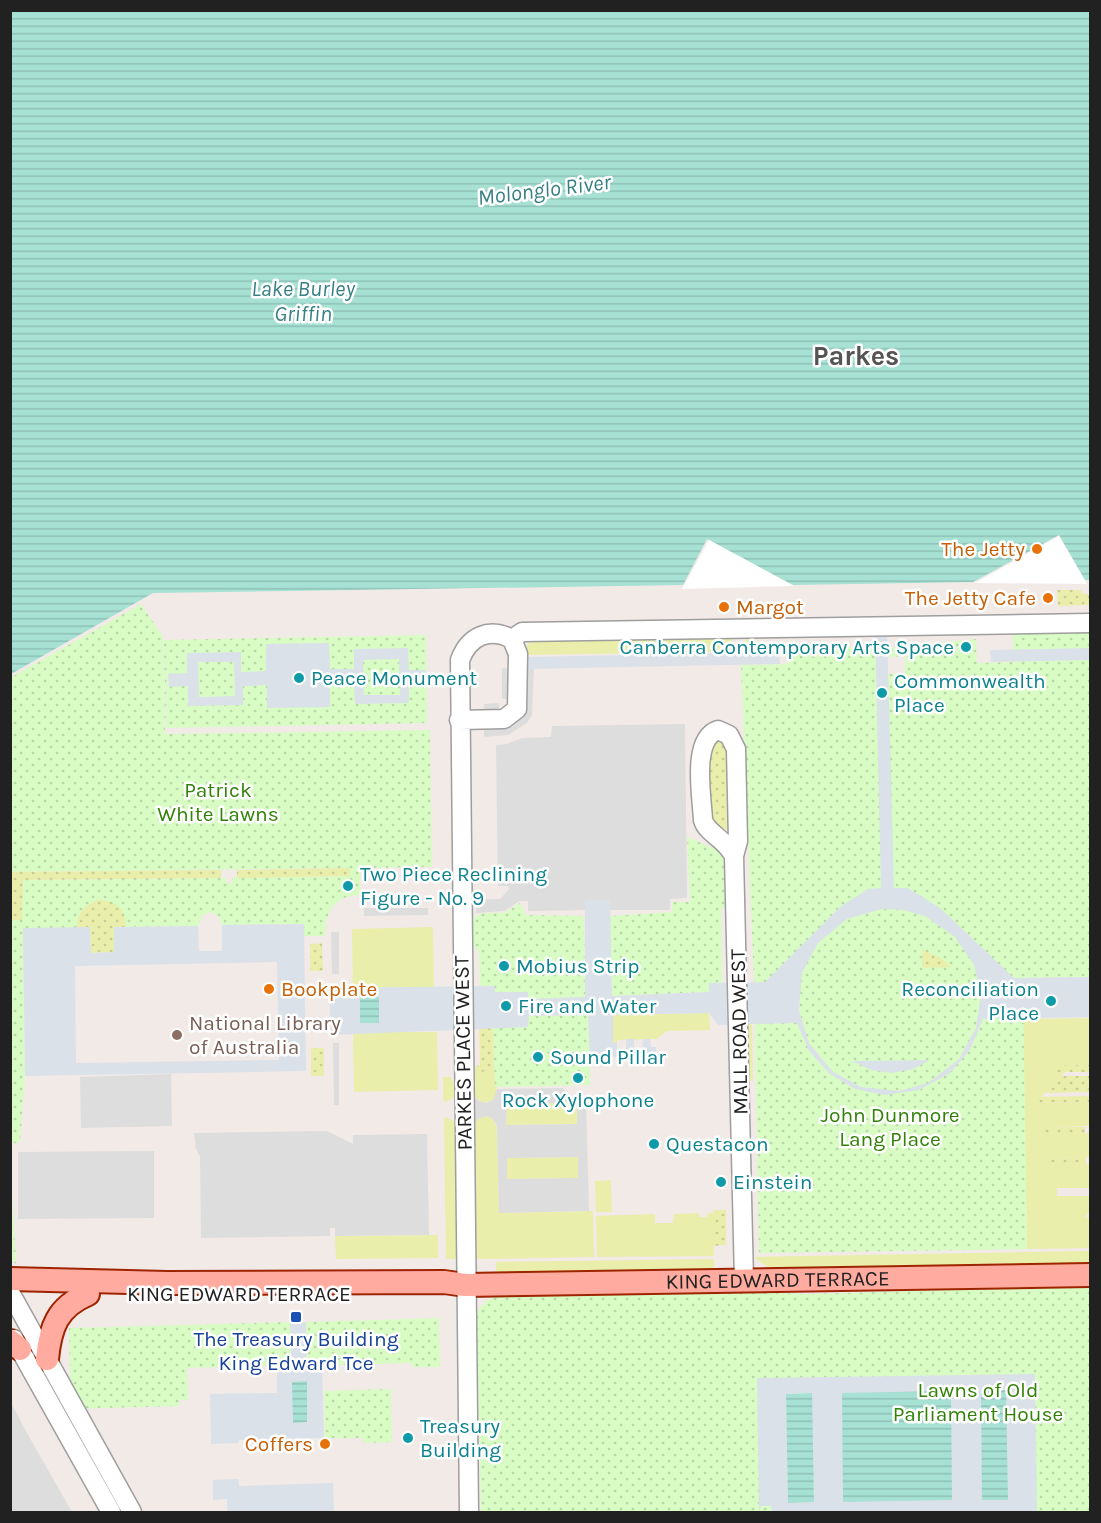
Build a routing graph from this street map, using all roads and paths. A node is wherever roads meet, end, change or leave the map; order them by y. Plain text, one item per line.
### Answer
1 (1090, 623) edge
2 (512, 639) junction
3 (459, 720) junction
4 (734, 856) junction
5 (1090, 1275) edge
6 (10, 1279) edge
7 (744, 1281) junction
8 (465, 1285) junction
9 (11, 1294) edge
10 (88, 1294) junction
11 (14, 1341) edge
12 (47, 1359) junction
13 (119, 1507) edge
14 (469, 1512) edge

1 - 2 street
2 - 3 street, PARKES PLACE WEST
2 - 3 street
3 - 8 street, PARKES PLACE WEST
4 - 4 street, MALL ROAD WEST
4 - 7 street, MALL ROAD WEST
5 - 7 main road, KING EDWARD TERRACE
6 - 8 main road, KING EDWARD TERRACE
7 - 8 main road, KING EDWARD TERRACE
8 - 10 main road, KING EDWARD TERRACE
8 - 14 street, PARKES PLACE WEST
9 - 10 main road, KING EDWARD TERRACE
9 - 12 street
10 - 12 main road
11 - 13 street
12 - 13 street

